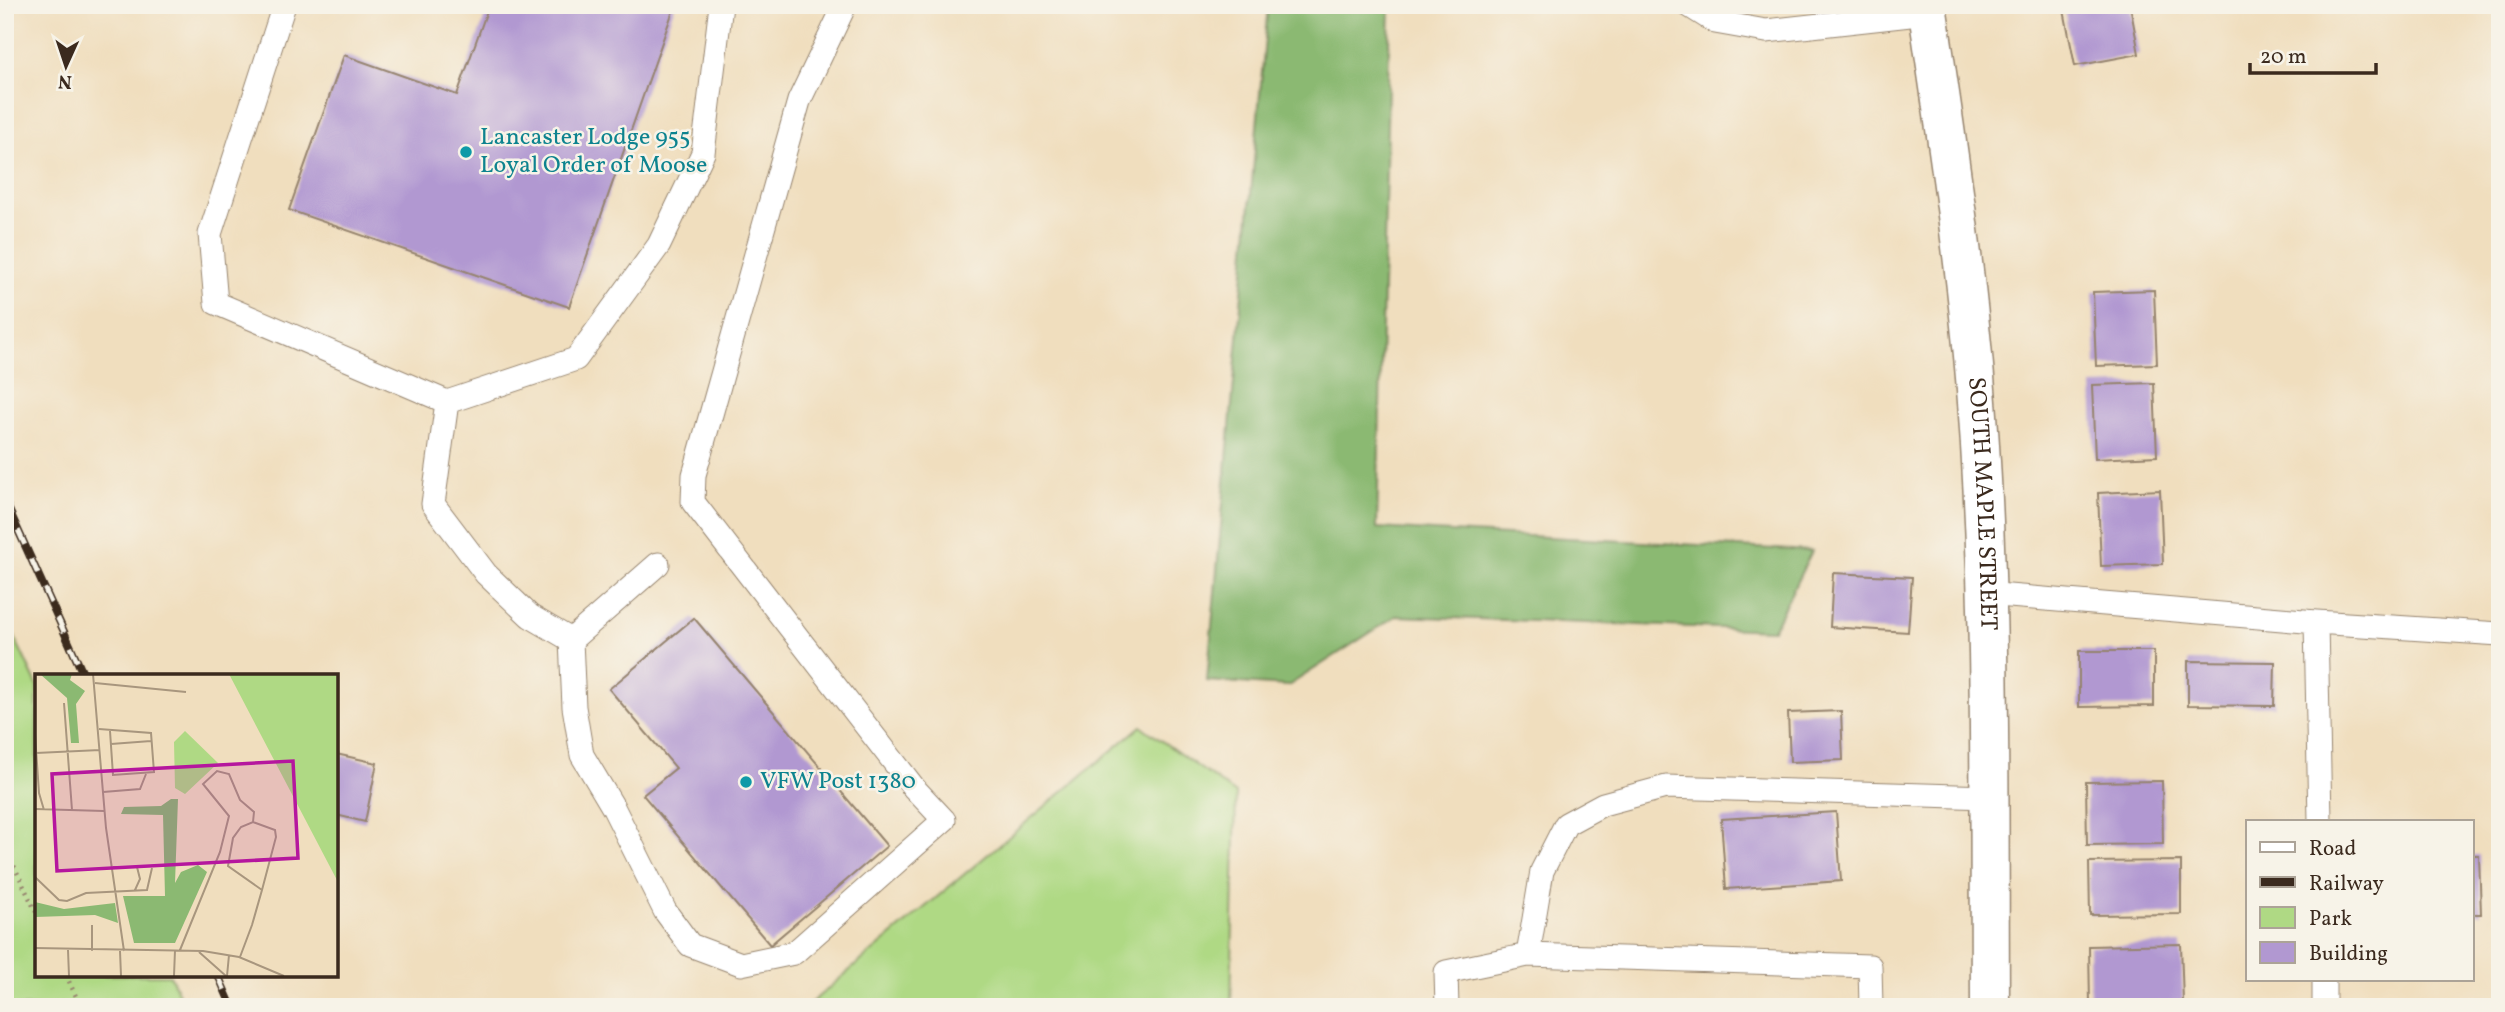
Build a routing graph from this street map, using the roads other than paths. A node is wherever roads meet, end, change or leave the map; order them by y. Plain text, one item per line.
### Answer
1 (284, 5) edge
2 (722, 5) edge
3 (845, 5) edge
4 (1688, 5) edge
5 (1927, 9) edge
6 (447, 402) junction
7 (657, 564) dead end
8 (1985, 594) junction
9 (2316, 622) junction
10 (2500, 634) edge
11 (571, 640) junction
12 (1989, 797) junction
13 (2320, 820) edge
14 (1528, 955) junction
15 (2324, 981) edge
16 (1447, 1007) edge
17 (1871, 1007) edge
18 (1990, 1007) edge
19 (2324, 1007) edge

1 - 6 lane
2 - 6 lane
3 - 11 lane
4 - 5 lane
5 - 8 street, SOUTH MAPLE STREET
6 - 11 lane
7 - 11 lane
8 - 9 lane
8 - 12 street, SOUTH MAPLE STREET
9 - 10 lane
9 - 13 lane
12 - 14 lane
12 - 18 street, SOUTH MAPLE STREET
14 - 16 lane
14 - 17 lane
15 - 19 lane

